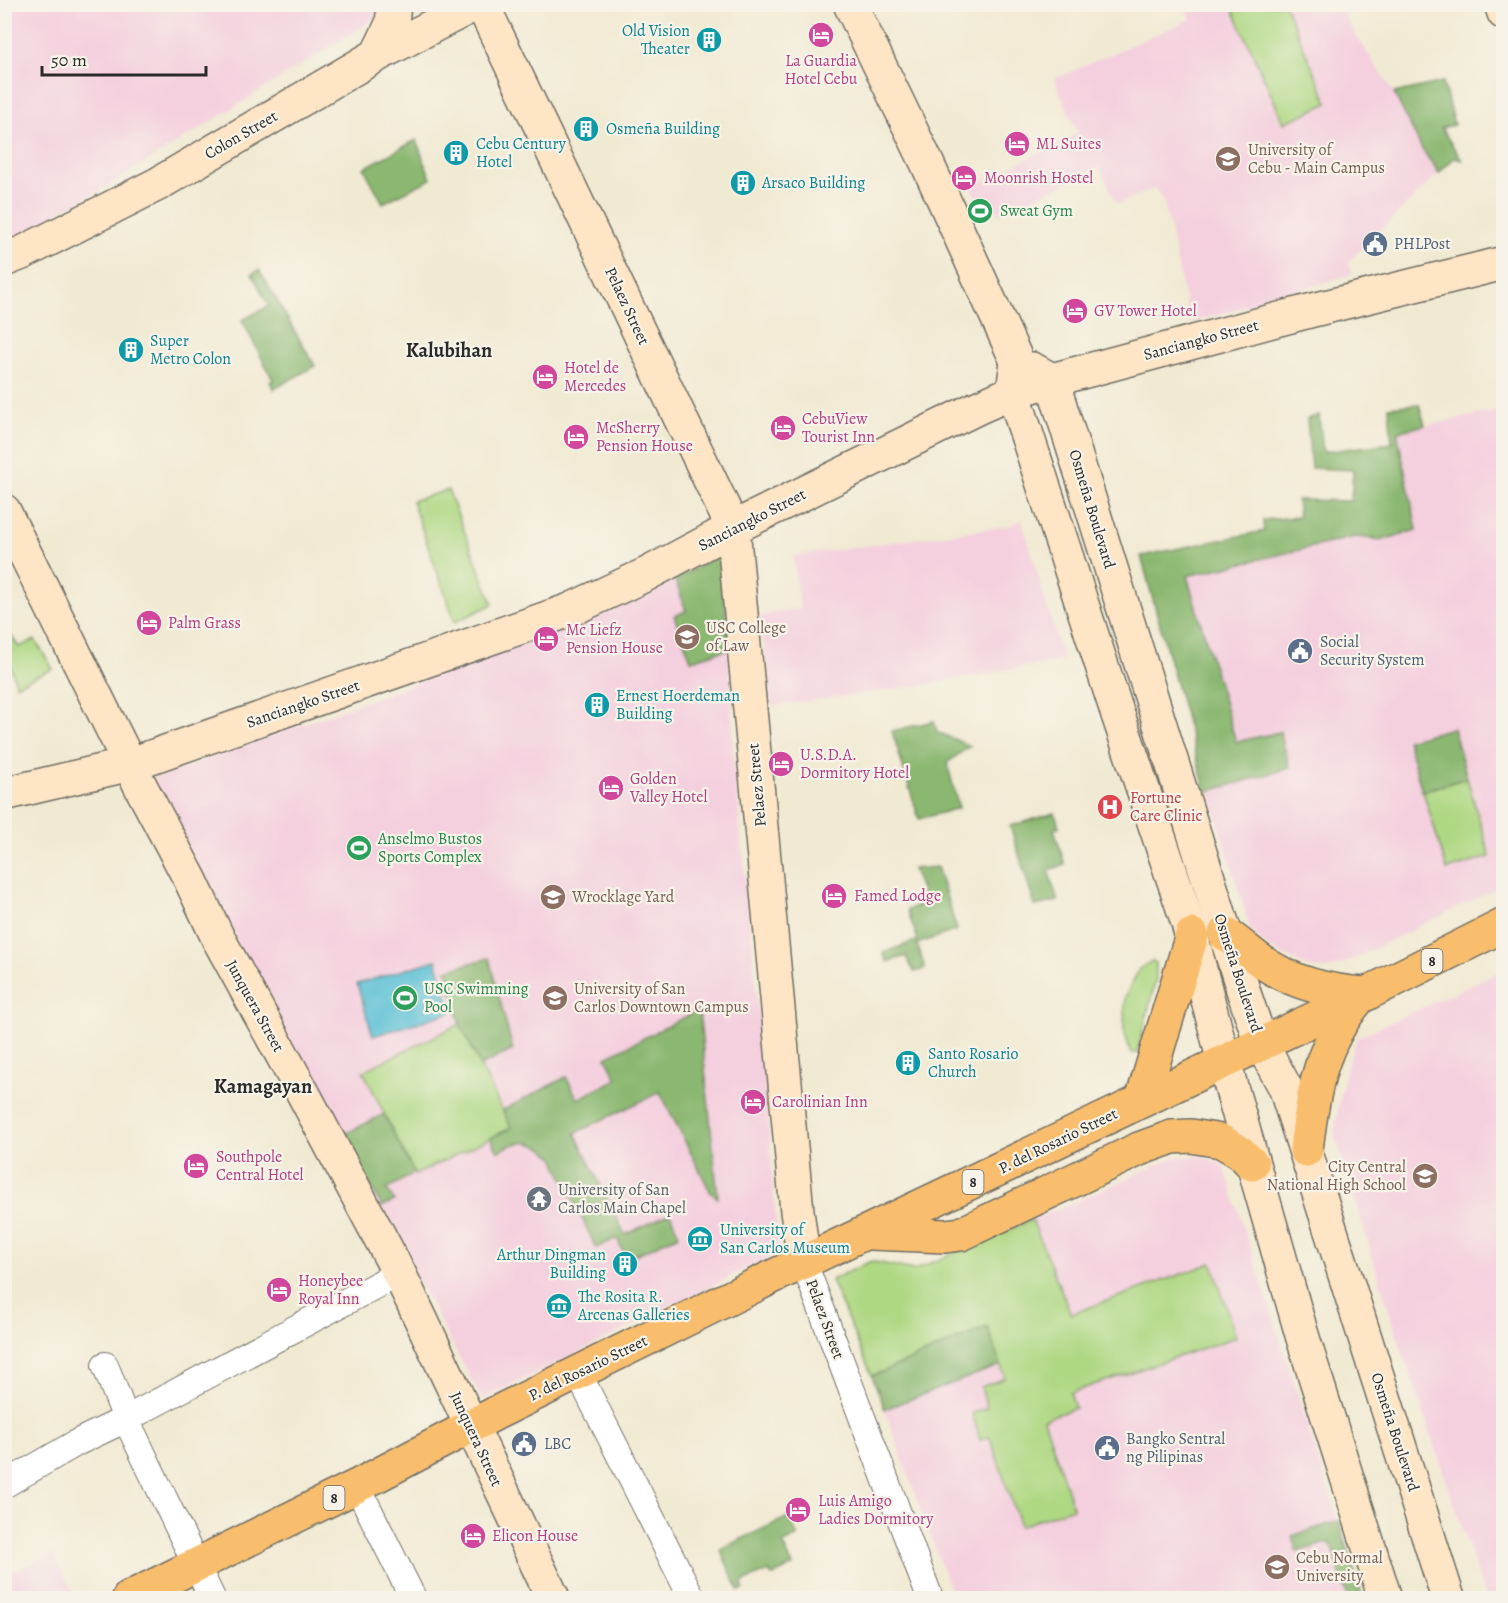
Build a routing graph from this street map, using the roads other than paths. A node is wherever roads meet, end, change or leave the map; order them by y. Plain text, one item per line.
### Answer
1 (394, 4) edge
2 (476, 4) edge
3 (482, 4) edge
4 (850, 4) edge
5 (1502, 4) edge
6 (1503, 13) edge
7 (377, 55) junction
8 (4, 260) edge
9 (1503, 262) edge
10 (1016, 376) junction
11 (1052, 380) junction
12 (4, 511) edge
13 (733, 528) junction
14 (131, 764) junction
15 (4, 794) edge
16 (1503, 925) edge
17 (1225, 934) junction
18 (1191, 935) junction
19 (1363, 996) junction
20 (1262, 1043) junction
21 (1224, 1062) junction
22 (1142, 1100) junction
23 (1306, 1150) junction
24 (1252, 1164) junction
25 (866, 1233) junction
26 (804, 1263) junction
27 (399, 1273) junction
28 (105, 1365) dead end
29 (579, 1372) junction
30 (126, 1419) junction
31 (470, 1426) junction
32 (4, 1485) edge
33 (357, 1486) junction
34 (195, 1565) junction
35 (129, 1599) edge
36 (212, 1599) edge
37 (413, 1599) edge
38 (552, 1599) edge
39 (692, 1599) edge
40 (930, 1599) edge
41 (1385, 1599) edge
42 (1448, 1599) edge

1 - 7 street
2 - 7 street, Colon Street
3 - 13 street, Pelaez Street
4 - 10 street, Osmeña Boulevard
5 - 6 street
7 - 8 street, Colon Street
9 - 11 street, Sanciangko Street
10 - 11 street, Sanciangko Street
10 - 13 street, Sanciangko Street
10 - 18 street, Osmeña Boulevard
11 - 17 street, Osmeña Boulevard
12 - 14 street, Junquera Street
13 - 14 street, Sanciangko Street
13 - 26 street, Pelaez Street
14 - 15 street, Sanciangko Street
14 - 27 street, Junquera Street
16 - 19 main road, P. del Rosario Street / 8
17 - 19 main road
17 - 20 street, Osmeña Boulevard
18 - 21 street, Osmeña Boulevard
18 - 22 main road
19 - 20 main road, P. del Rosario Street / 8
19 - 23 main road
20 - 21 main road, P. del Rosario Street / 8
20 - 23 street, Osmeña Boulevard
21 - 22 main road, P. del Rosario Street / 8
21 - 24 street, Osmeña Boulevard
22 - 25 main road, P. del Rosario Street / 8
23 - 42 street, Osmeña Boulevard
24 - 25 main road
24 - 41 street, Osmeña Boulevard
25 - 26 main road, P. del Rosario Street / 8
26 - 29 main road, P. del Rosario Street / 8
26 - 40 street, Pelaez Street
27 - 30 street
27 - 31 street, Junquera Street
28 - 30 street
29 - 31 main road, P. del Rosario Street / 8
29 - 39 street
30 - 32 street
30 - 34 street
31 - 33 main road, P. del Rosario Street / 8
31 - 38 street, Junquera Street
33 - 34 main road, P. del Rosario Street / 8
33 - 37 street
34 - 35 main road, P. del Rosario Street / 8
34 - 36 street

